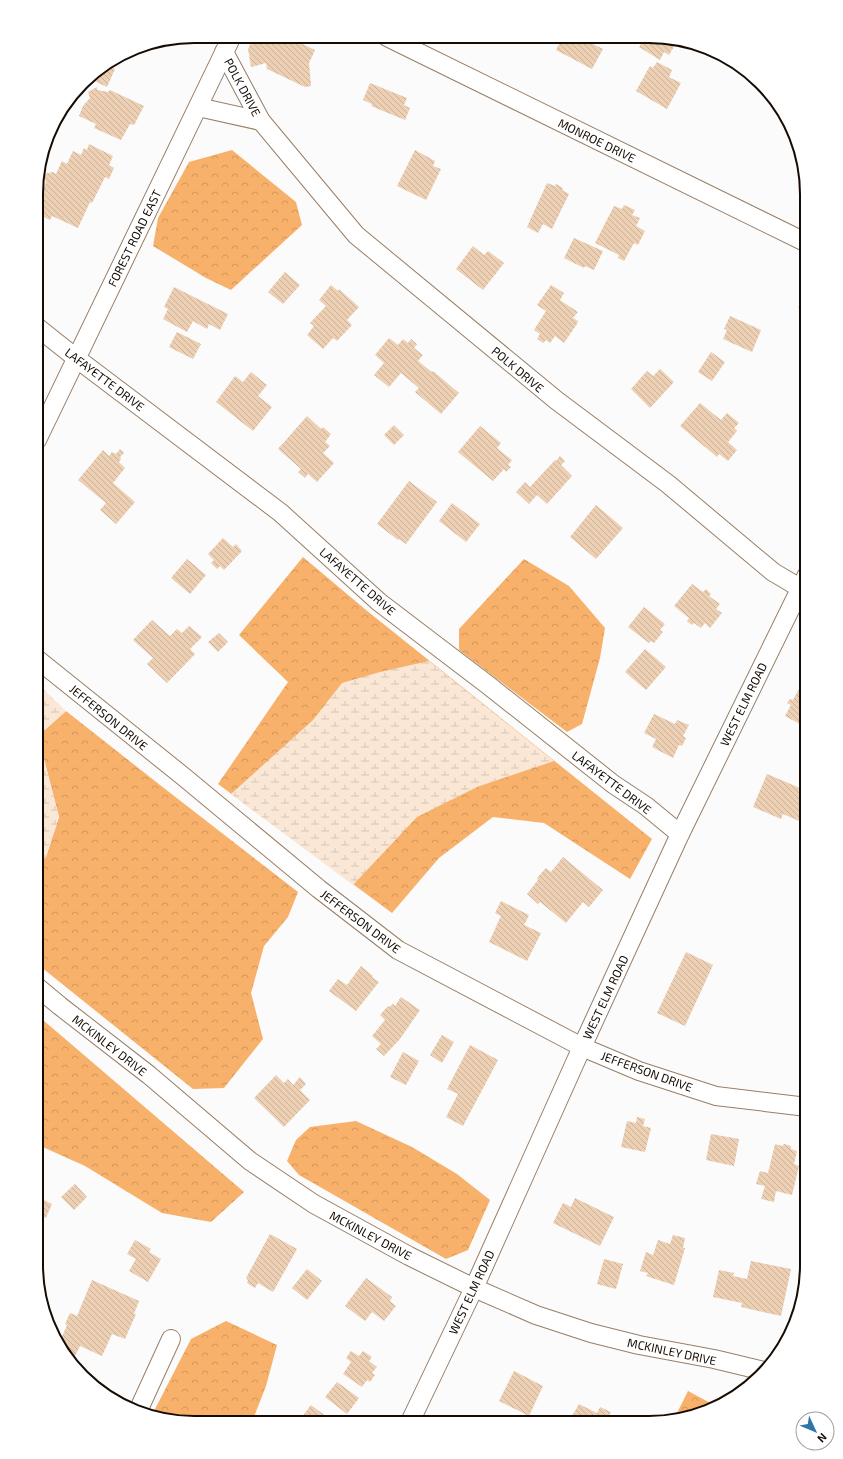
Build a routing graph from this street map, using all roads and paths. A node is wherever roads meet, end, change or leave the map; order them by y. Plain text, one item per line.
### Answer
1 (228, 43) edge
2 (399, 43) edge
3 (224, 52) junction
4 (198, 107) junction
5 (261, 121) junction
6 (800, 240) edge
7 (43, 332) edge
8 (76, 358) junction
9 (43, 427) edge
10 (800, 580) edge
11 (800, 589) edge
12 (43, 664) edge
13 (680, 834) junction
14 (43, 992) edge
15 (582, 1047) junction
16 (800, 1106) edge
17 (474, 1288) junction
18 (172, 1339) dead end
19 (758, 1370) edge
20 (140, 1406) edge
21 (413, 1416) edge

1 - 3 street, FOREST ROAD EAST
2 - 6 street, MONROE DRIVE
3 - 4 street, FOREST ROAD EAST
3 - 5 street, POLK DRIVE
4 - 5 street, POLK DRIVE
4 - 8 street, FOREST ROAD EAST
5 - 10 street, POLK DRIVE
7 - 8 street, LAFAYETTE DRIVE
8 - 9 street, FOREST ROAD EAST
8 - 13 street, LAFAYETTE DRIVE
11 - 13 street, WEST ELM ROAD
12 - 15 street, JEFFERSON DRIVE
13 - 15 street, WEST ELM ROAD
14 - 17 street, MCKINLEY DRIVE
15 - 16 street, JEFFERSON DRIVE
15 - 17 street, WEST ELM ROAD
17 - 19 street, MCKINLEY DRIVE
17 - 21 street, WEST ELM ROAD
18 - 20 street

